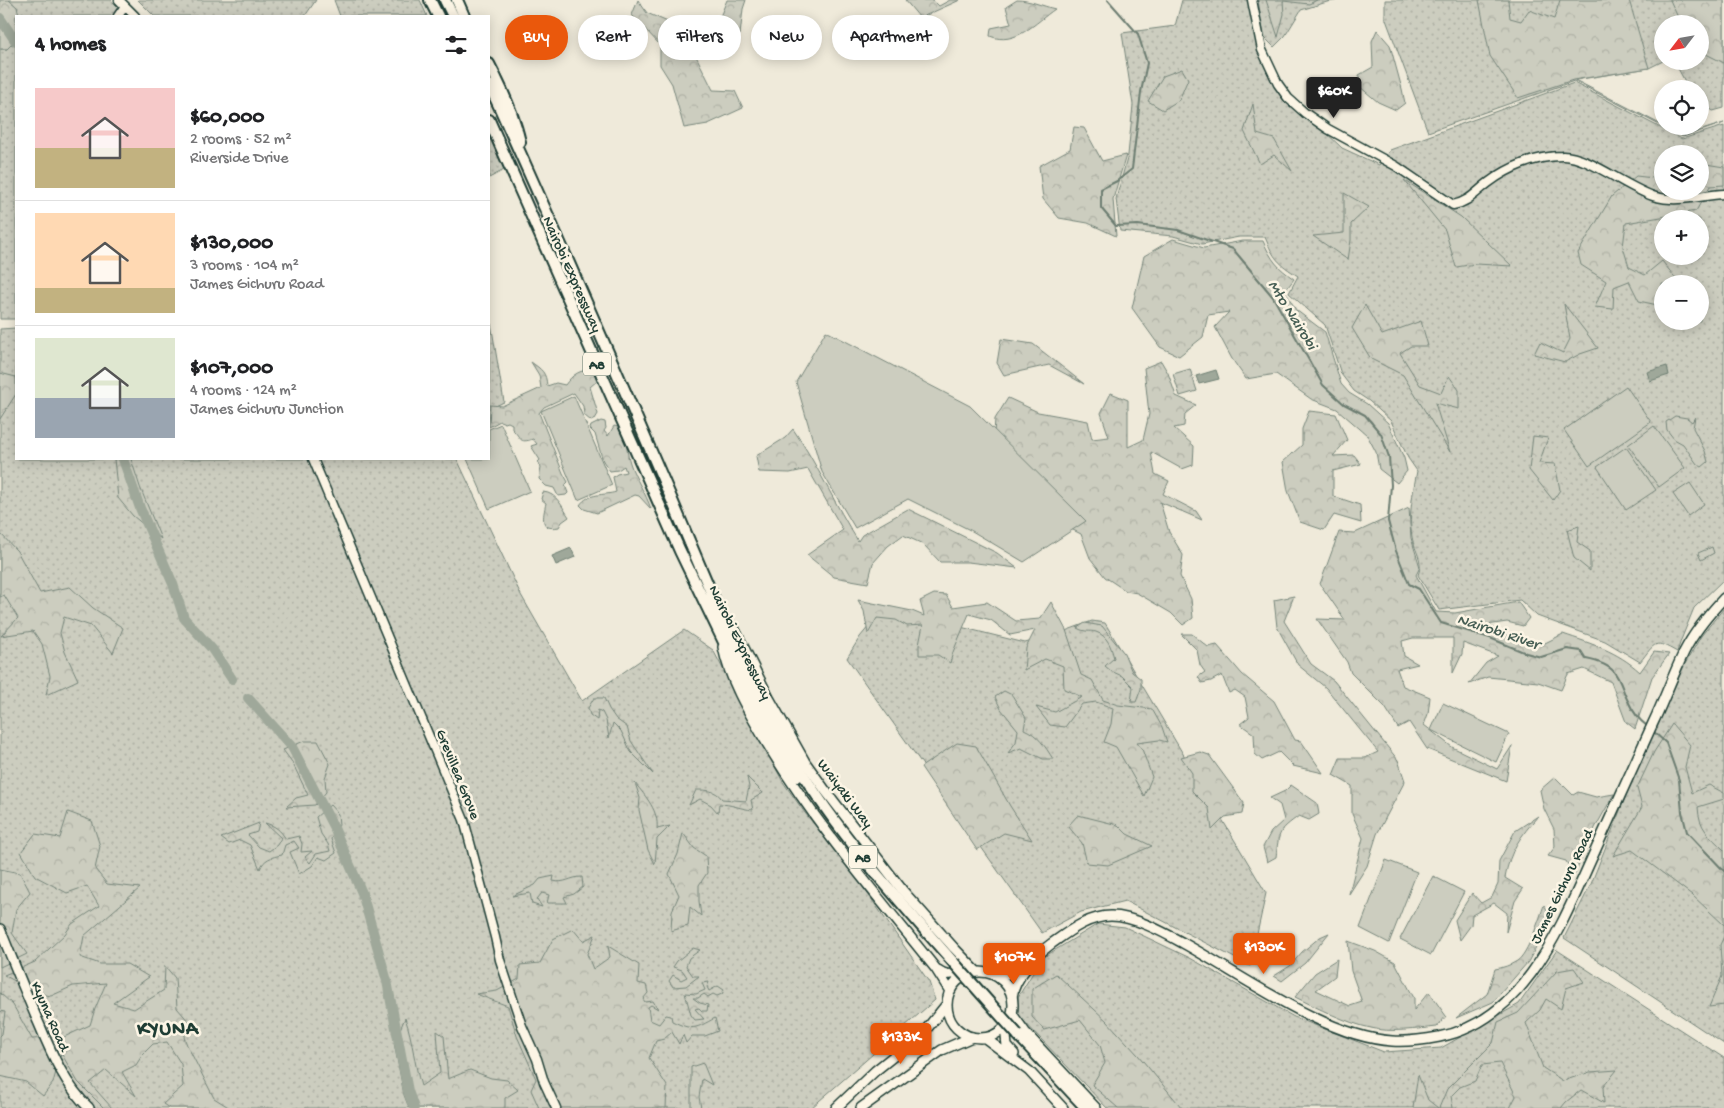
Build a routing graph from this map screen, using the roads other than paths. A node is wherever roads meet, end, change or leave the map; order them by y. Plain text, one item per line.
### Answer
1 (119, 0) edge
2 (430, 0) edge
3 (445, 0) edge
4 (457, 0) edge
5 (1252, 0) edge
6 (125, 6) junction
7 (119, 15) edge
8 (133, 15) edge
9 (438, 15) edge
10 (452, 15) edge
11 (464, 15) edge
12 (490, 66) edge
13 (490, 87) edge
14 (490, 122) edge
15 (524, 162) junction
16 (1724, 194) edge
17 (313, 460) edge
18 (1724, 598) edge
19 (720, 612) junction
20 (720, 635) junction
21 (782, 746) junction
22 (0, 929) edge
23 (954, 948) junction
24 (1028, 965) junction
25 (936, 969) junction
26 (977, 972) junction
27 (994, 975) junction
28 (950, 991) junction
29 (1012, 997) junction
30 (946, 1005) junction
31 (1012, 1014) junction
32 (1021, 1033) junction
33 (972, 1037) junction
34 (985, 1038) junction
35 (1029, 1071) junction
36 (89, 1108) edge
37 (556, 1108) edge
38 (836, 1108) edge
39 (861, 1108) edge
40 (1063, 1108) edge
41 (1076, 1108) edge
42 (1086, 1108) edge
43 (1096, 1108) edge

1 - 6 street
2 - 9 highway
3 - 10 highway
4 - 11 highway
5 - 16 street
6 - 7 street
6 - 8 street
12 - 15 highway
13 - 15 highway, Nairobi Expressway / A8
14 - 20 highway, Nairobi Expressway / A8
15 - 19 highway, Nairobi Expressway / A8
17 - 37 street, Grevillea Grove
18 - 24 main road, James Gichuru Road
19 - 21 highway, Nairobi Expressway / A8
19 - 23 main road, Waiyaki Way / A8
20 - 21 highway, Nairobi Expressway / A8
20 - 25 main road
21 - 32 highway, Nairobi Expressway / A8, bridge
21 - 41 highway, Nairobi Expressway / A8
22 - 36 main road, Kyuna Road
23 - 25 main road
23 - 26 main road, Waiyaki Way / A8
24 - 27 main road
24 - 29 main road
25 - 28 main road
26 - 27 main road
26 - 28 main road
27 - 29 main road
28 - 30 main road
29 - 31 main road
30 - 33 main road
30 - 38 main road
31 - 32 main road, A8
31 - 34 main road
32 - 35 main road
32 - 42 highway, A8
32 - 43 main road, A8
33 - 34 main road
33 - 39 main road
34 - 35 main road
35 - 40 main road

